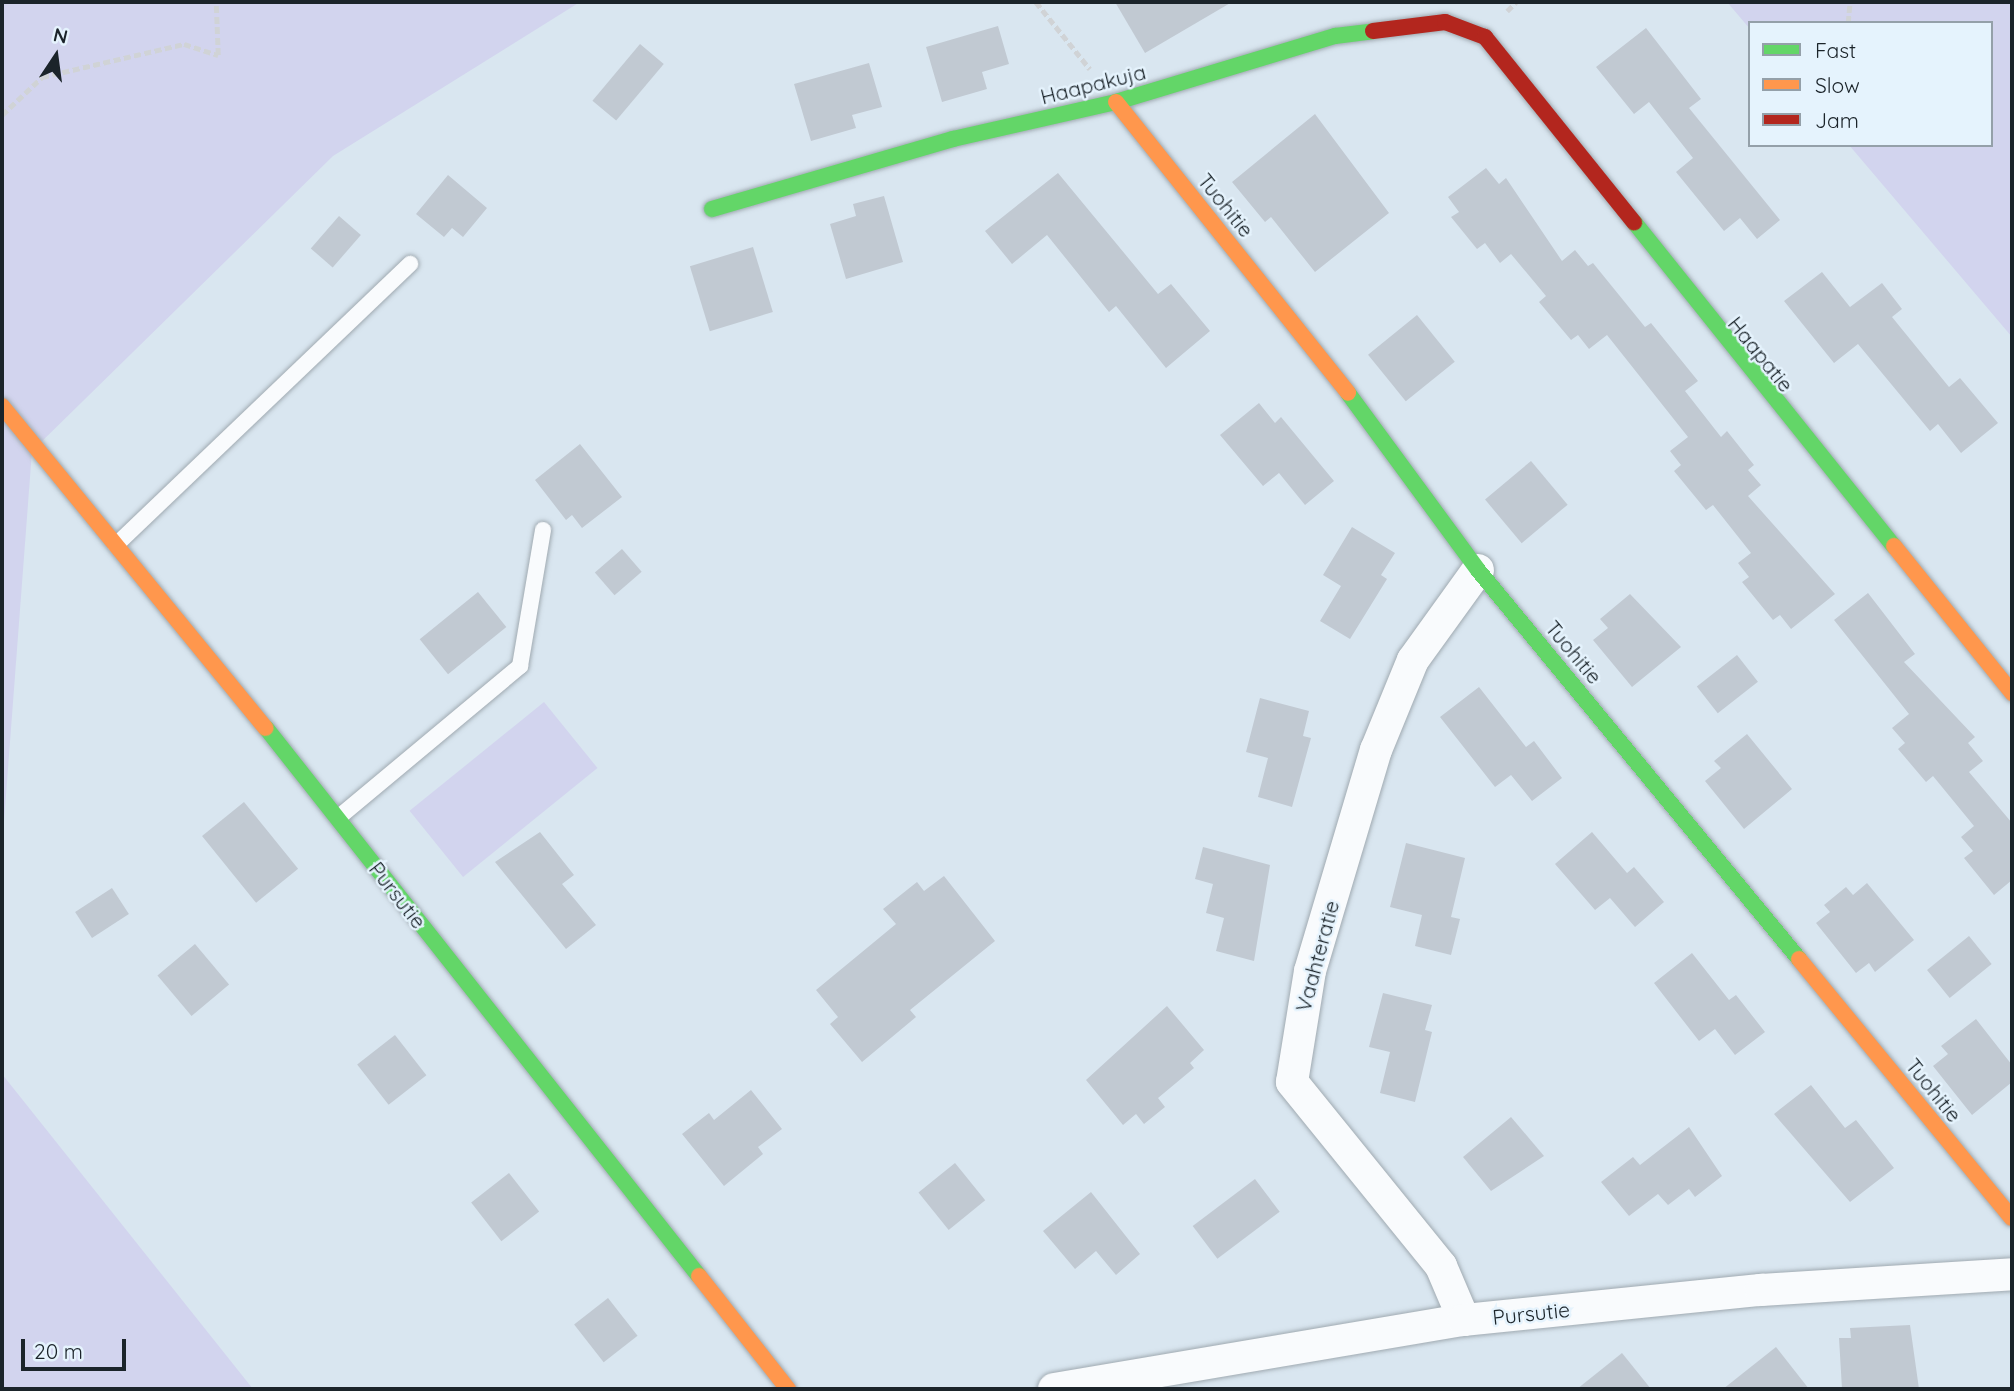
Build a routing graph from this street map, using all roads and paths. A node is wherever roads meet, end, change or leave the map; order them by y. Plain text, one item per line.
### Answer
1 (216, 2) edge
2 (1036, 2) edge
3 (1850, 2) edge
4 (1848, 21) edge
5 (1485, 37) joint
6 (1116, 102) junction
7 (2, 115) edge
8 (712, 209) dead end
9 (410, 264) dead end
10 (2, 406) edge
11 (543, 530) dead end
12 (114, 547) junction
13 (1478, 570) junction
14 (2012, 692) edge
15 (339, 817) junction
16 (2012, 1218) edge
17 (2012, 1274) edge
18 (1464, 1320) junction
19 (788, 1389) edge
20 (1054, 1389) edge

1 - 7 path
2 - 6 path
3 - 4 path
5 - 6 street, Haapakuja
5 - 14 street, Haapatie
6 - 8 street, Haapakuja
6 - 13 street, Tuohitie
9 - 12 lane
10 - 12 street, Pursutie
11 - 15 lane
12 - 15 street, Pursutie
13 - 16 street, Tuohitie
13 - 18 street, Vaahteratie
15 - 19 street, Pursutie
17 - 18 street, Pursutie
18 - 20 street, Pursutie

